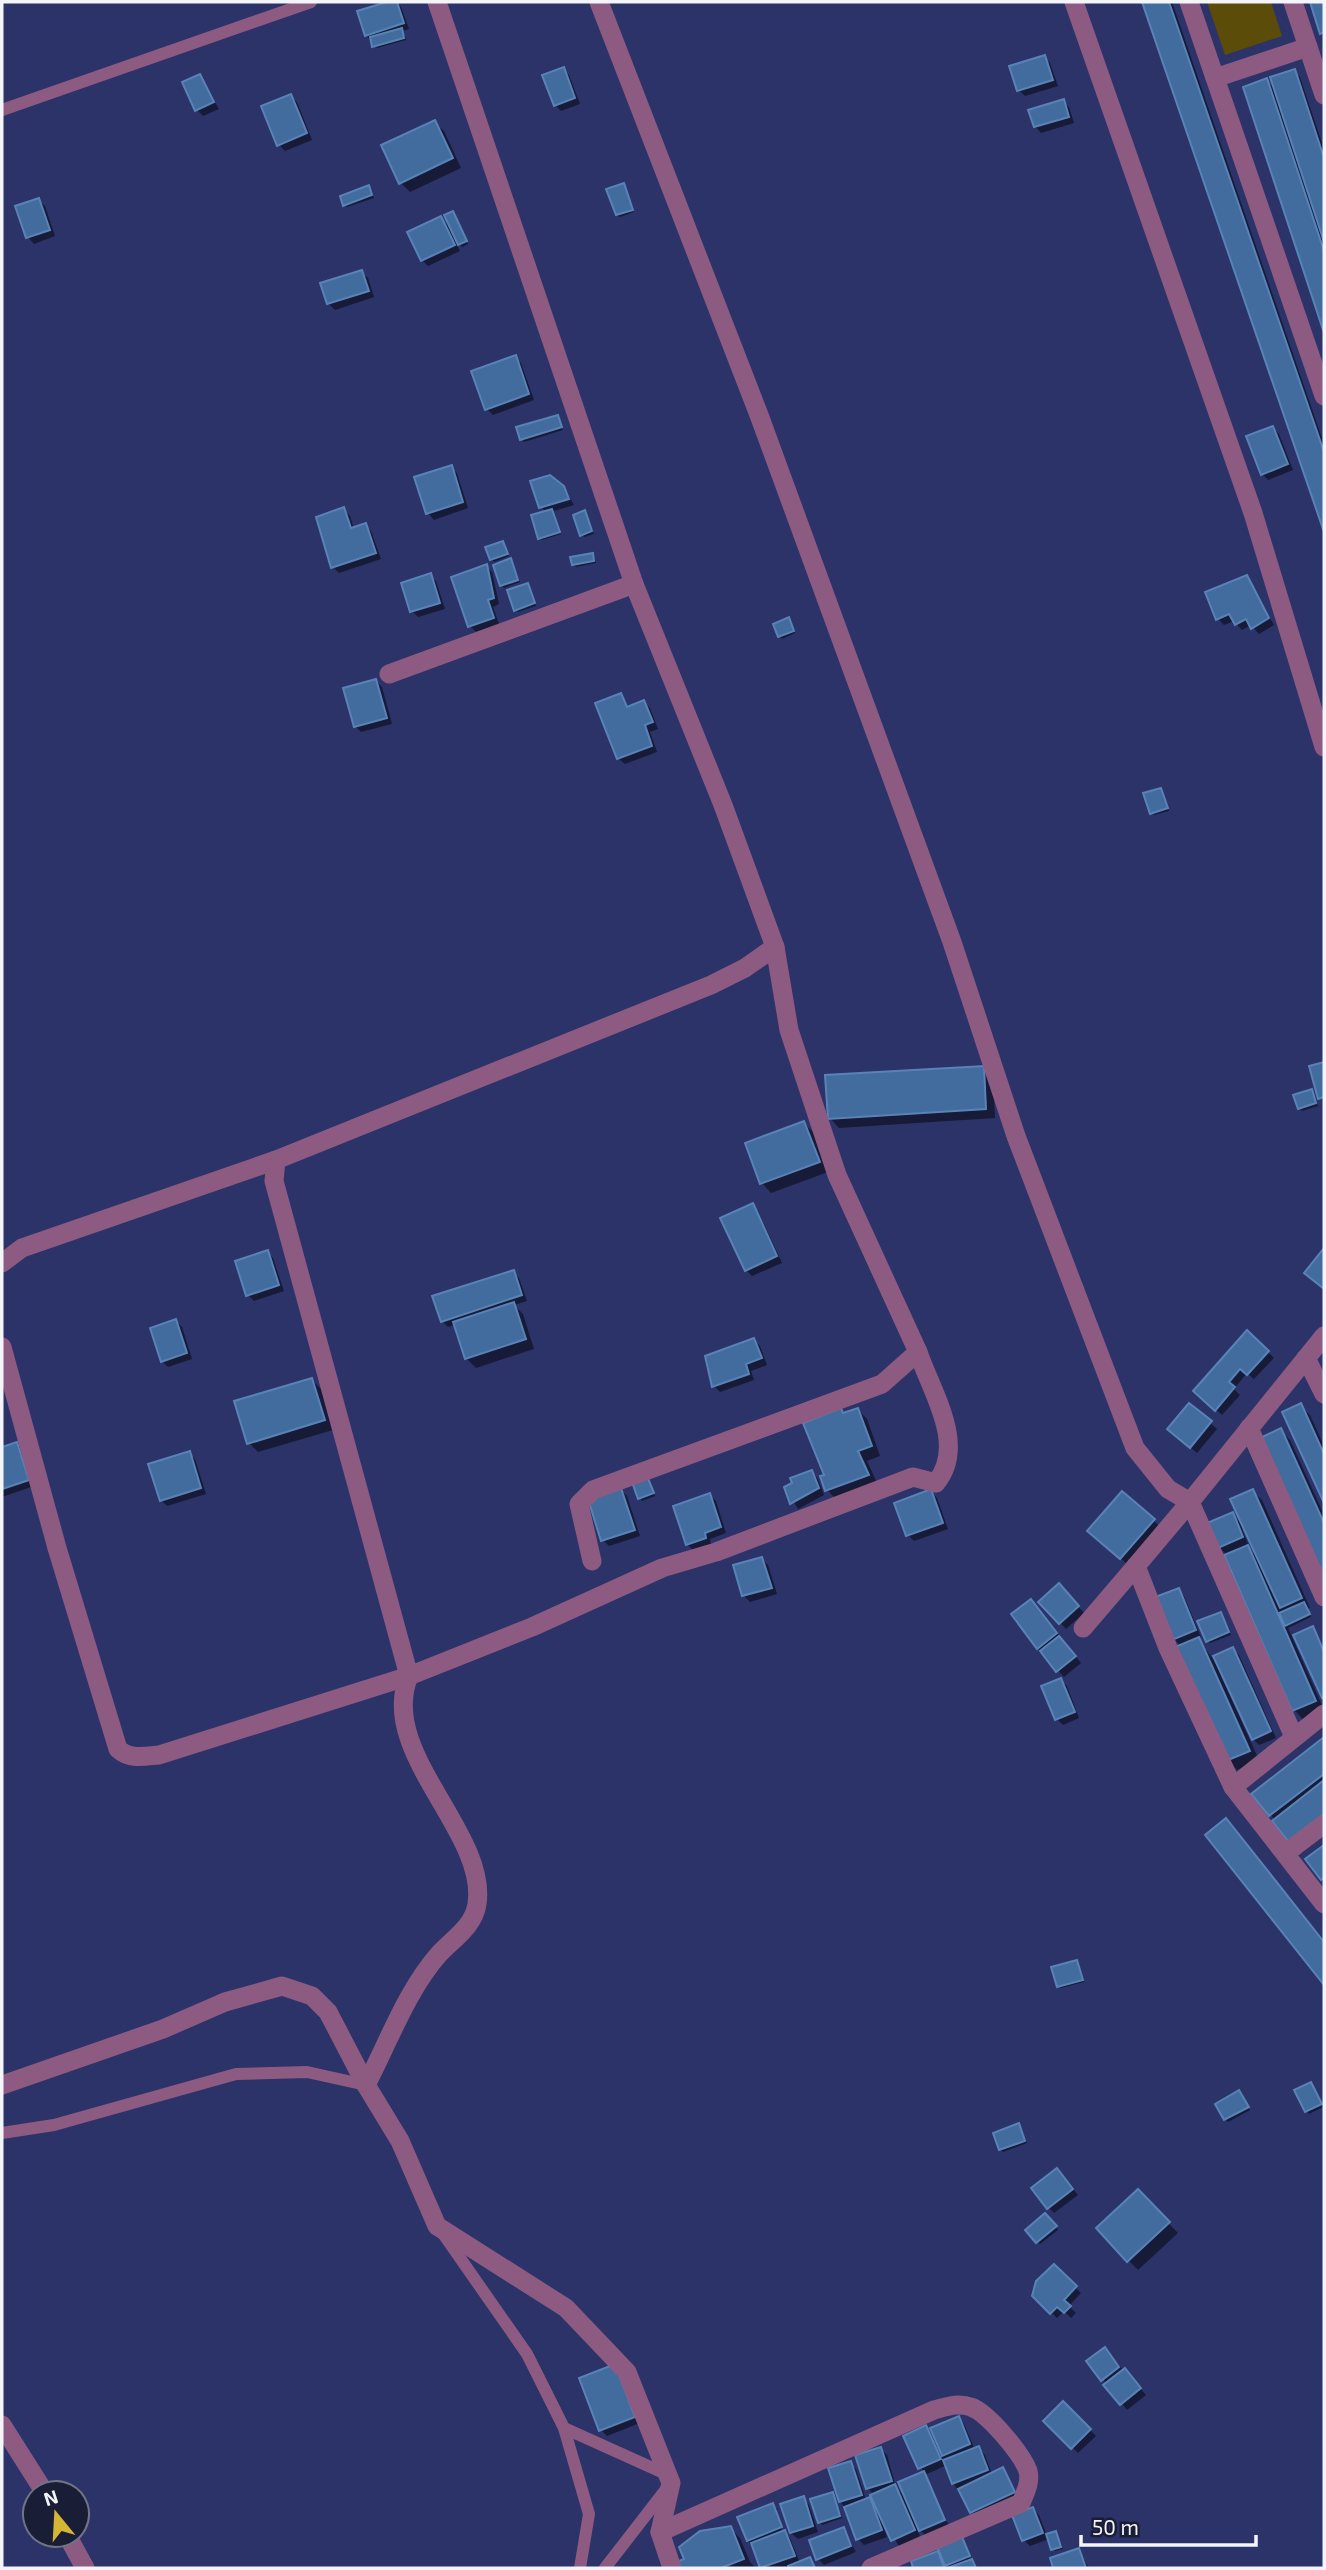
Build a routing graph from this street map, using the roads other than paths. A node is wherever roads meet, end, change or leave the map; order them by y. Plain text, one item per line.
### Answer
1 (312, 2) edge
2 (437, 2) edge
3 (599, 2) edge
4 (1074, 2) edge
5 (1189, 2) edge
6 (1293, 2) edge
7 (1308, 47) junction
8 (1215, 78) junction
9 (1324, 95) edge
10 (2, 110) edge
11 (1324, 396) edge
12 (634, 584) junction
13 (389, 674) dead end
14 (1324, 747) edge
15 (775, 947) junction
16 (276, 1160) junction
17 (2, 1263) edge
18 (1324, 1335) edge
19 (2, 1348) edge
20 (918, 1352) junction
21 (1306, 1358) junction
22 (1324, 1394) edge
23 (1249, 1429) junction
24 (1190, 1502) junction
25 (593, 1561) dead end
26 (1136, 1566) junction
27 (1324, 1597) edge
28 (1083, 1628) dead end
29 (409, 1676) junction
30 (1324, 1714) edge
31 (1294, 1737) junction
32 (1233, 1787) junction
33 (1324, 1824) edge
34 (1286, 1853) junction
35 (1324, 1903) edge
36 (2, 2085) edge
37 (366, 2085) junction
38 (2, 2133) edge
39 (438, 2226) junction
40 (2, 2425) edge
41 (564, 2428) junction
42 (36, 2479) edge
43 (668, 2479) junction
44 (660, 2532) junction
45 (75, 2549) edge
46 (85, 2568) edge
47 (580, 2568) edge
48 (605, 2568) edge
49 (672, 2568) edge
50 (871, 2568) edge

1 - 10 lane
2 - 12 street
3 - 24 street
4 - 14 street
5 - 8 street
6 - 7 street
7 - 8 street
7 - 9 street
8 - 11 street
12 - 13 street
12 - 15 street
15 - 16 street
15 - 20 street
16 - 17 street
16 - 29 street
18 - 21 street
19 - 29 street
20 - 25 street
20 - 29 street
21 - 22 street
21 - 23 street
23 - 24 street
23 - 27 street
24 - 26 street
24 - 31 street
26 - 28 street
26 - 32 street
29 - 37 street
30 - 31 street
31 - 32 street
32 - 34 street
33 - 34 street
34 - 35 street
36 - 37 street
37 - 38 lane
37 - 39 street
39 - 41 lane
39 - 43 street
40 - 42 street
41 - 43 lane
41 - 47 lane
43 - 44 street
43 - 48 lane
44 - 49 street
44 - 50 street
45 - 46 street

